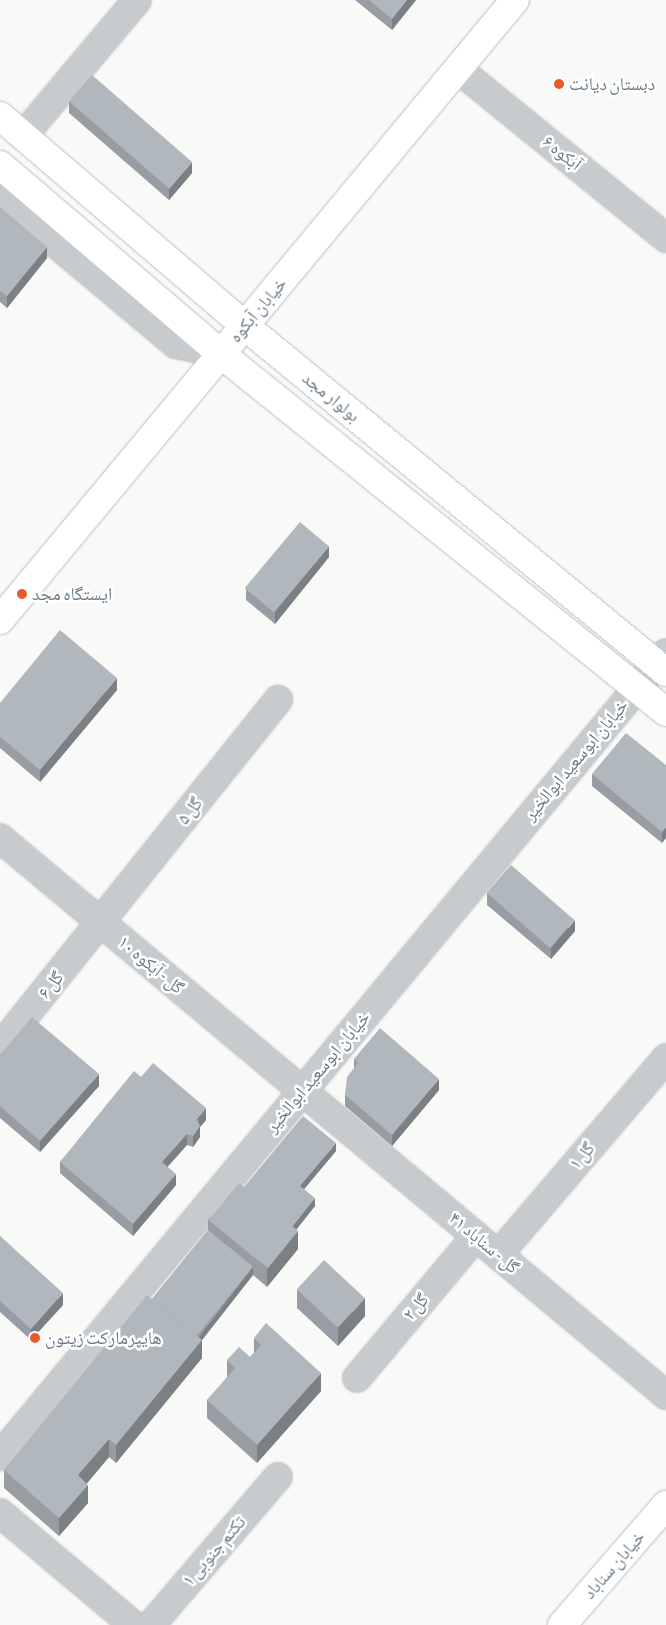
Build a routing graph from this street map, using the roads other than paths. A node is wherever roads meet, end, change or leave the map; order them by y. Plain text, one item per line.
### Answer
1 (137, 0) edge
2 (516, 0) edge
3 (458, 69) junction
4 (0, 116) edge
5 (23, 136) junction
6 (0, 165) edge
7 (0, 197) edge
8 (666, 238) edge
9 (201, 288) junction
10 (177, 316) junction
11 (245, 326) junction
12 (221, 354) junction
13 (0, 620) edge
14 (663, 663) edge
15 (636, 687) junction
16 (278, 700) dead end
17 (666, 712) edge
18 (0, 838) edge
19 (101, 923) junction
20 (0, 1047) edge
21 (666, 1058) edge
22 (302, 1091) junction
23 (476, 1236) junction
24 (498, 1255) junction
25 (357, 1378) dead end
26 (666, 1395) edge
27 (0, 1456) edge
28 (278, 1477) dead end
29 (666, 1505) edge
30 (0, 1514) edge
31 (133, 1625) edge
32 (150, 1625) edge
33 (562, 1625) edge

1 - 5 street
2 - 3 main road, خیابان آبکوه
3 - 8 street, آبکوه ۶
3 - 11 main road, خیابان آبکوه
4 - 5 main road, بولوار مجد
5 - 9 main road, بولوار مجد
6 - 10 main road, بولوار مجد
7 - 12 street
9 - 10 main road
9 - 11 main road, بولوار مجد
10 - 12 main road, بولوار مجد
11 - 12 main road, خیابان آبکوه
11 - 14 main road, بولوار مجد
12 - 13 main road, خیابان آبکوه
12 - 15 main road, بولوار مجد
14 - 15 street, خیابان ابوسعید ابوالخیر
15 - 17 main road, بولوار مجد
15 - 22 street, خیابان ابوسعید ابوالخیر
16 - 19 street, گل ۵
18 - 19 street, گل - آبکوه ۱۰
19 - 20 street, گل ۶
19 - 22 street, گل - آبکوه ۱۰
21 - 24 street, گل ۱
22 - 23 street, گل - سناباد ۴۱
22 - 27 street, خیابان ابوسعید ابوالخیر
23 - 24 street, گل - سناباد ۴۱
23 - 25 street, گل ۲
24 - 26 street, گل - سناباد ۴۱
28 - 32 street, تکتم جنوبی ۱
29 - 33 main road, خیابان سناباد
30 - 31 street

